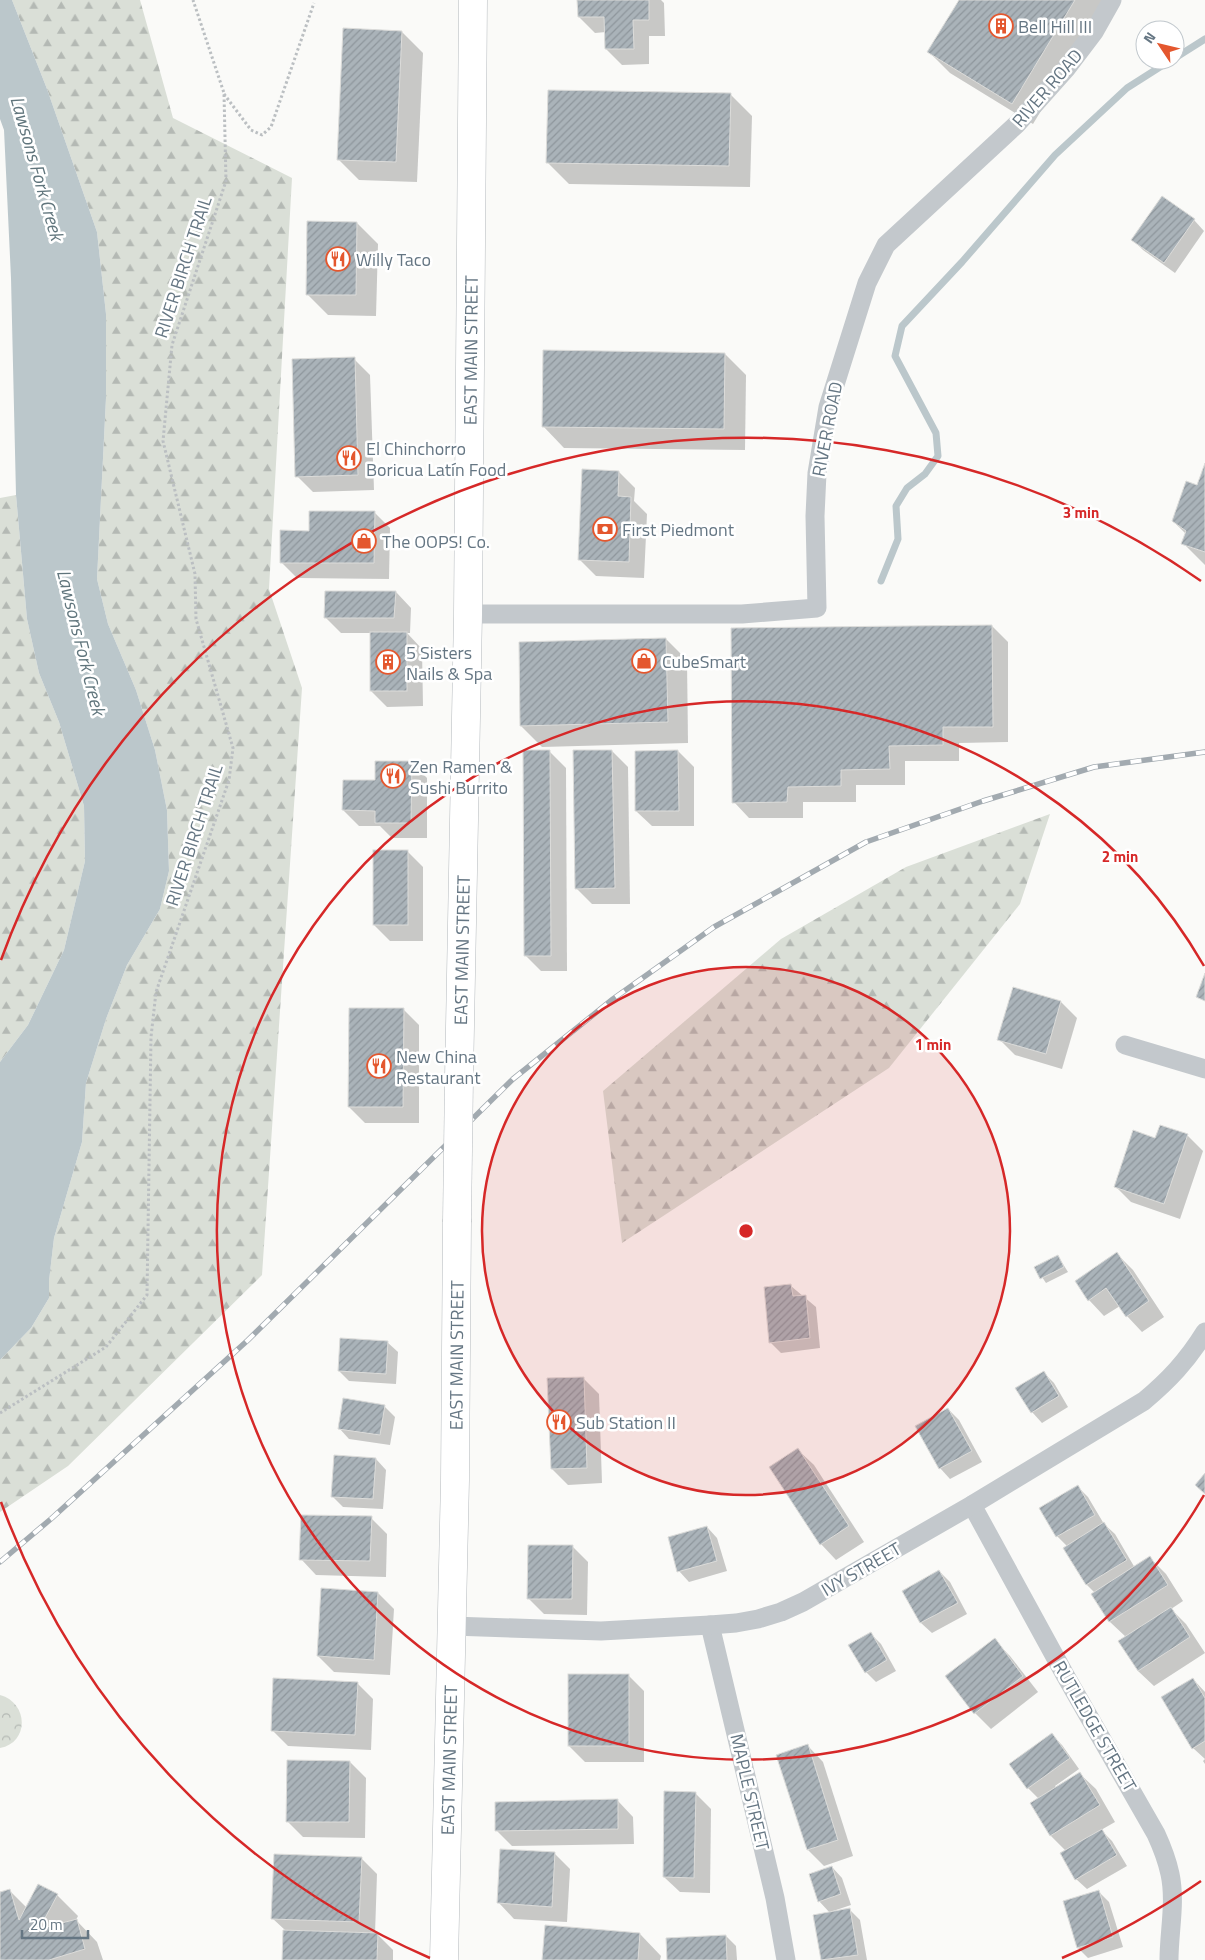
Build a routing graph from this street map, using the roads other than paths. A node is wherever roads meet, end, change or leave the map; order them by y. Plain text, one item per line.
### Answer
1 (473, 0) edge
2 (1112, 0) edge
3 (468, 614) junction
4 (1125, 1045) dead end
5 (1205, 1069) edge
6 (1205, 1332) edge
7 (972, 1505) junction
8 (710, 1625) junction
9 (452, 1626) junction
10 (444, 1960) edge
11 (786, 1960) edge
12 (1169, 1960) edge

1 - 3 main road, EAST MAIN STREET
2 - 3 street, RIVER ROAD
3 - 9 main road, EAST MAIN STREET, bridge
4 - 5 street
6 - 7 street, IVY STREET
7 - 8 street, IVY STREET
7 - 12 street, RUTLEDGE STREET
8 - 9 street, IVY STREET
8 - 11 street, MAPLE STREET
9 - 10 main road, EAST MAIN STREET

